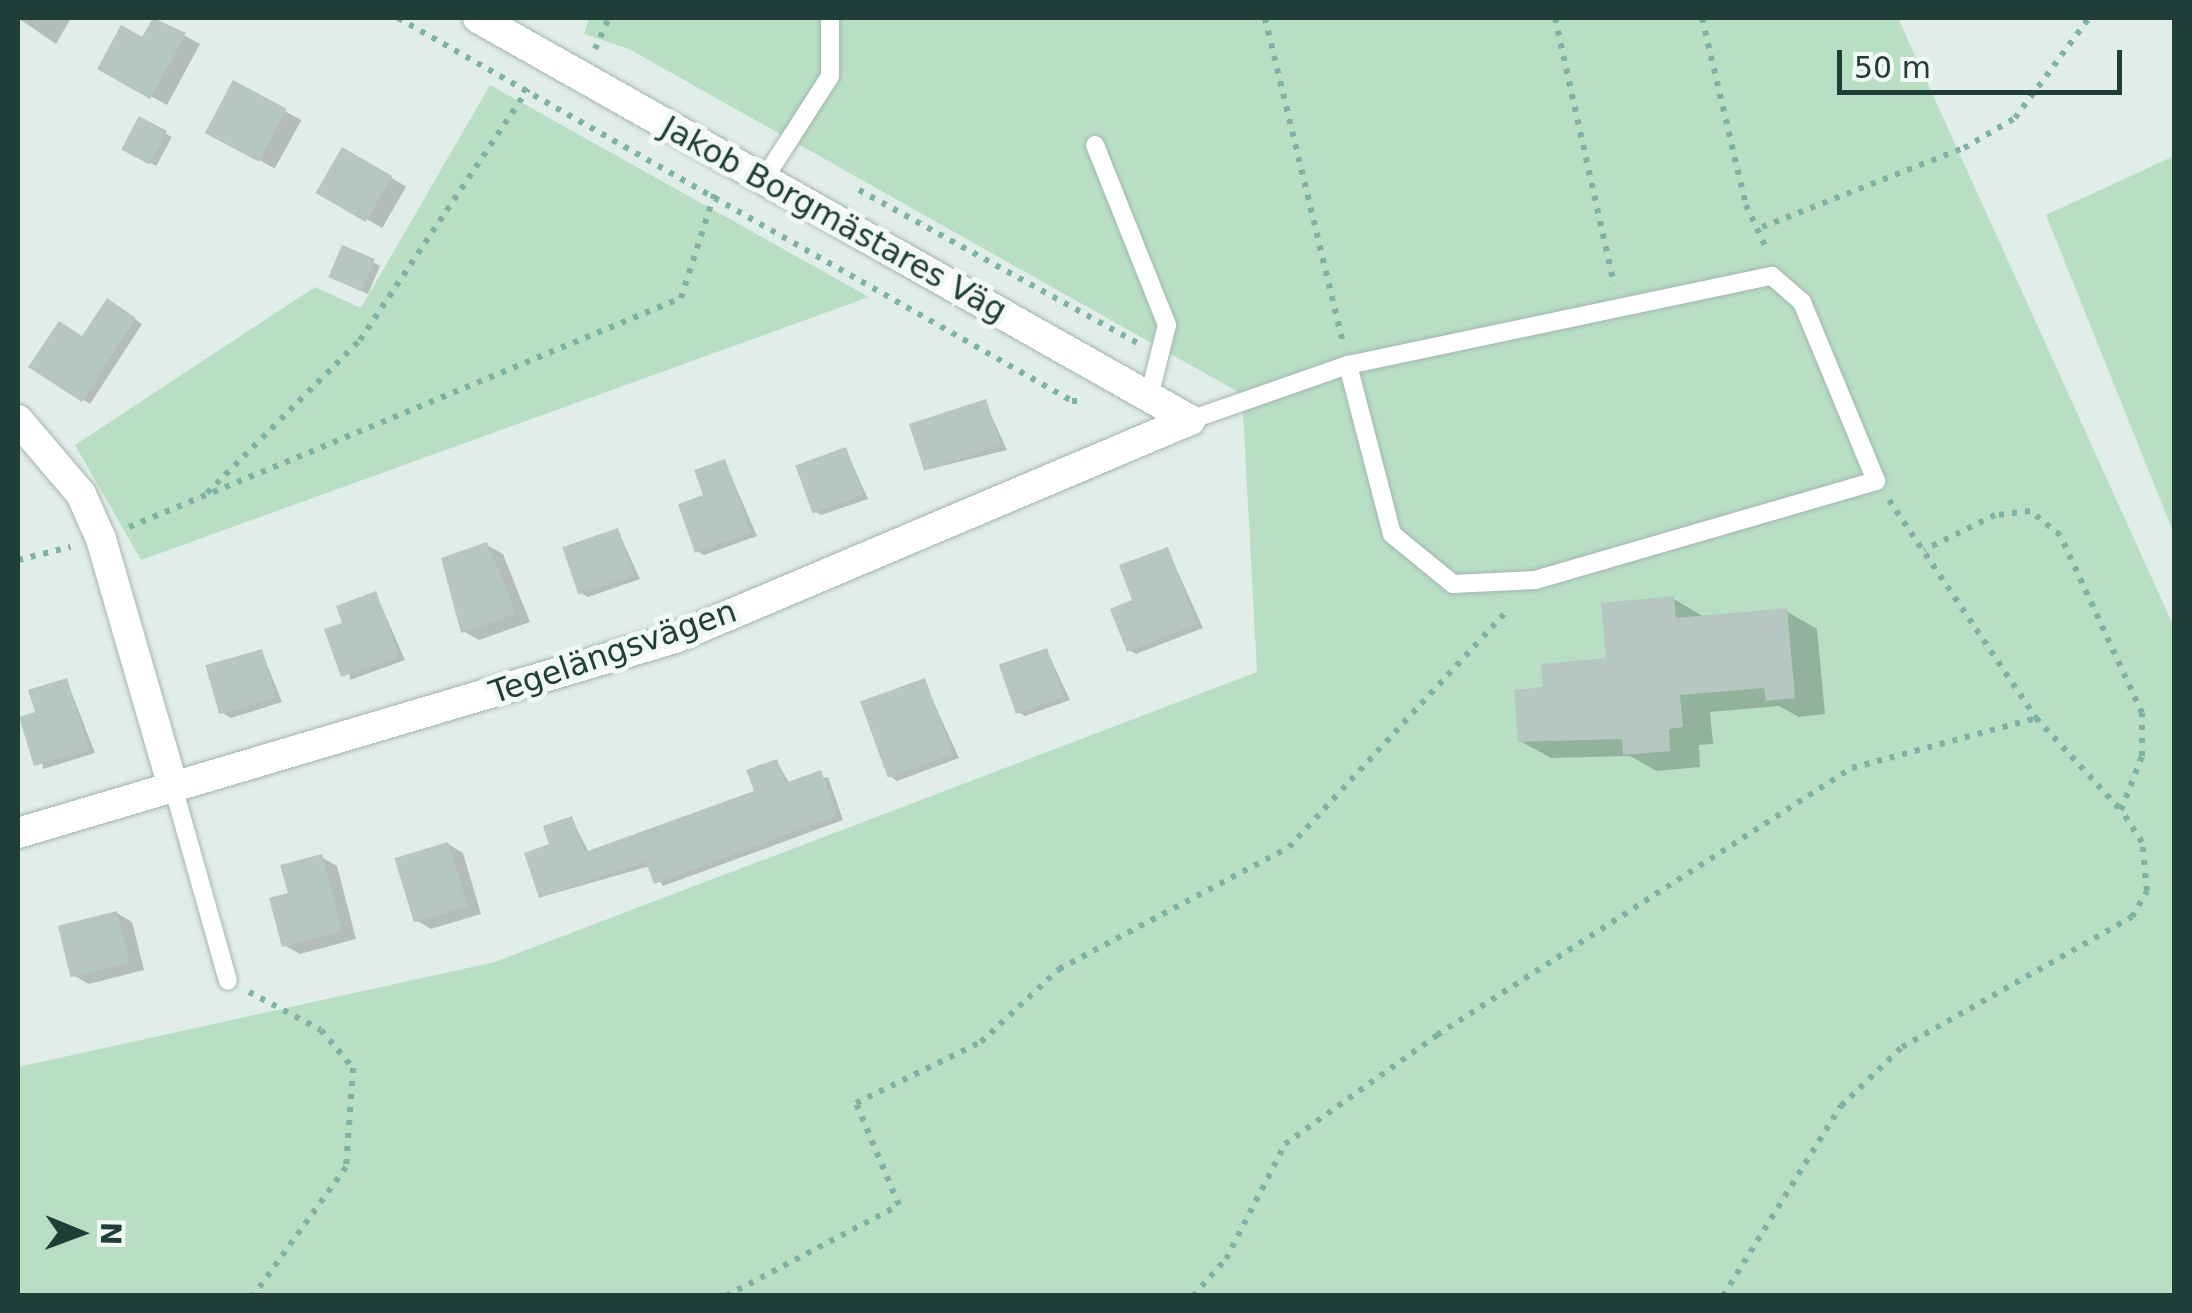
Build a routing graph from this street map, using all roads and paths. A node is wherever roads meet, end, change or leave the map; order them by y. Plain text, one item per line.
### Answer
1 (478, 18) edge
2 (830, 18) edge
3 (1265, 18) edge
4 (1555, 18) edge
5 (1702, 18) edge
6 (2089, 18) edge
7 (582, 35) dead end
8 (614, 54) dead end
9 (549, 58) junction
10 (1094, 146) dead end
11 (726, 157) junction
12 (764, 179) junction
13 (854, 187) dead end
14 (1618, 304) junction
15 (1164, 358) junction
16 (1348, 366) junction
17 (1149, 396) junction
18 (18, 420) edge
19 (1190, 420) junction
20 (1876, 481) junction
21 (203, 497) junction
22 (101, 539) junction
23 (1924, 550) junction
24 (18, 560) edge
25 (1536, 580) junction
26 (2036, 718) junction
27 (174, 790) junction
28 (2121, 810) junction
29 (18, 832) edge
30 (228, 981) joint
31 (253, 1296) edge
32 (726, 1296) edge
33 (1194, 1296) edge
34 (1723, 1296) edge

1 - 9 street, Jakob Borgmästares Väg
2 - 12 lane
3 - 16 path
4 - 14 path
5 - 6 path
7 - 8 path
9 - 11 street, Jakob Borgmästares Väg
9 - 21 path
10 - 15 lane
11 - 12 street, Jakob Borgmästares Väg
11 - 21 path
12 - 17 street, Jakob Borgmästares Väg
13 - 15 path
14 - 16 lane
14 - 20 lane
15 - 17 lane
16 - 19 lane
16 - 25 lane
17 - 19 street, Jakob Borgmästares Väg
18 - 22 street
19 - 27 street, Tegelängsvägen
20 - 23 path
20 - 25 lane
21 - 22 path
22 - 24 path
22 - 27 street
23 - 26 path
23 - 28 path
25 - 32 path
26 - 28 path
26 - 33 path
27 - 29 street, Tegelängsvägen
27 - 30 lane
28 - 34 path
30 - 31 path

